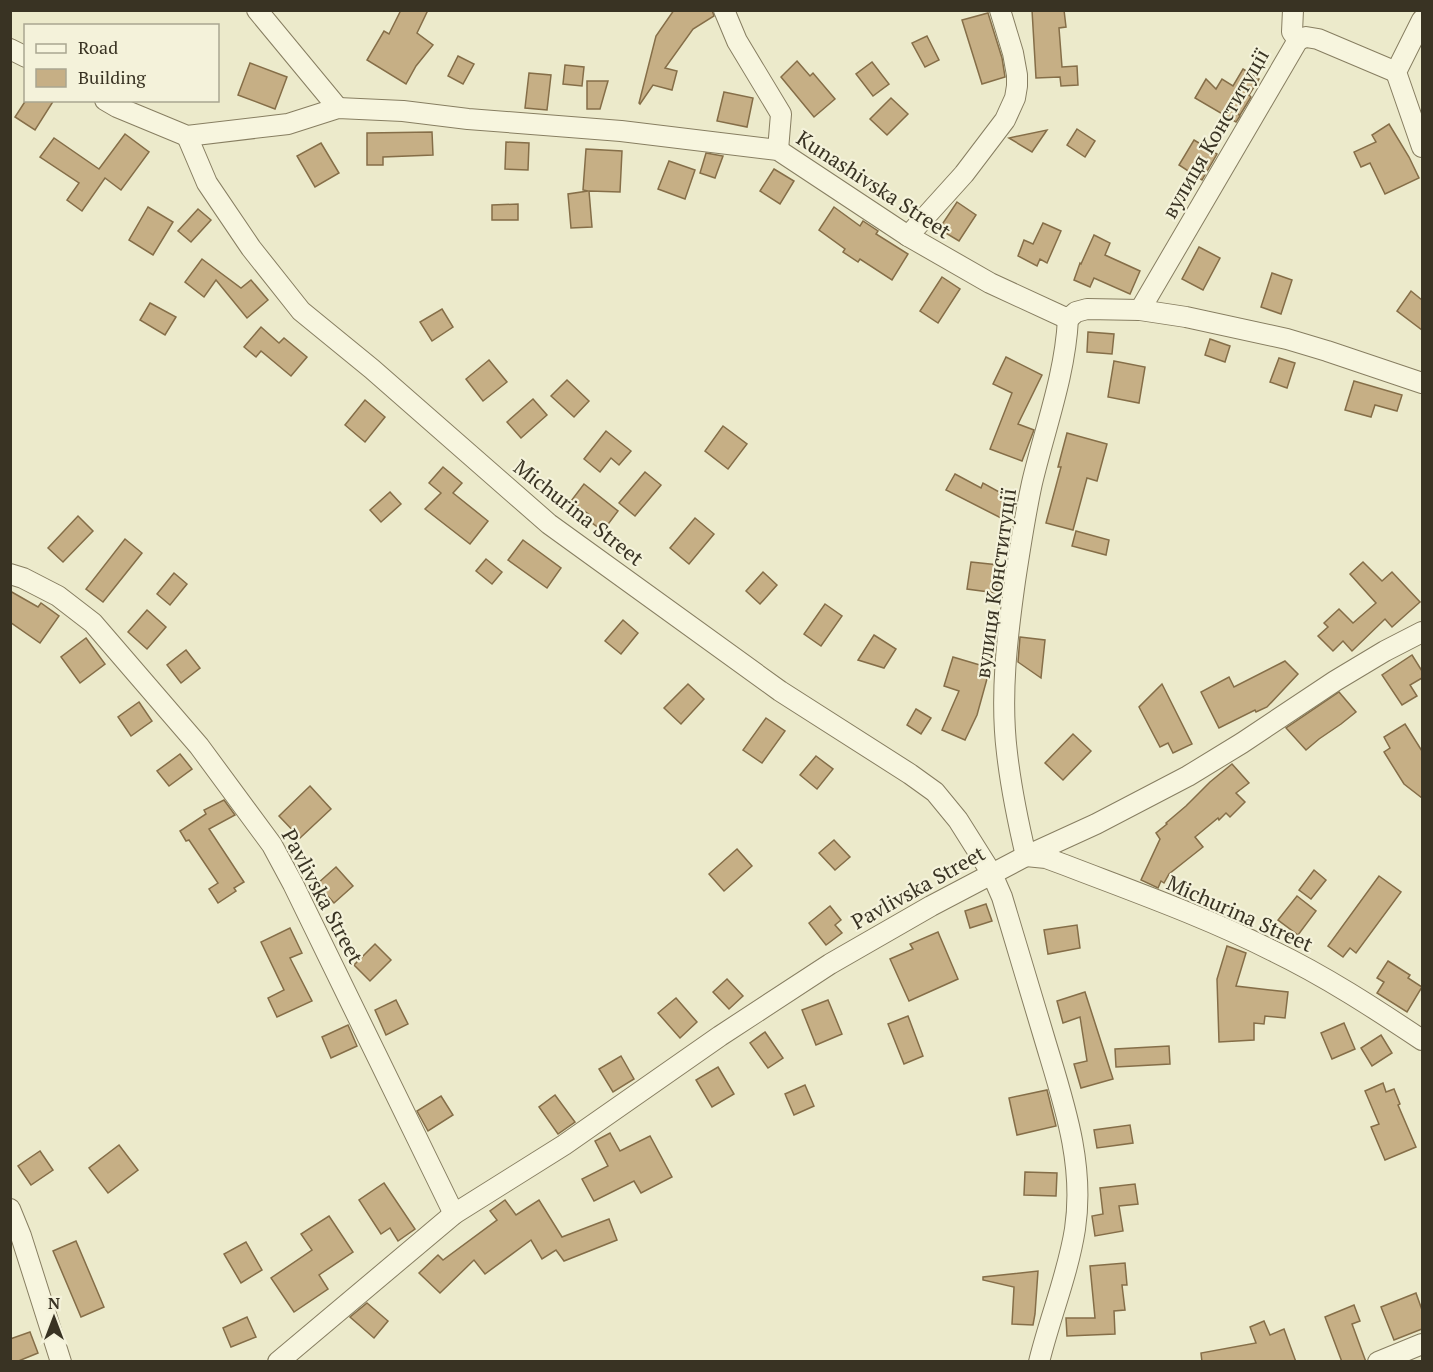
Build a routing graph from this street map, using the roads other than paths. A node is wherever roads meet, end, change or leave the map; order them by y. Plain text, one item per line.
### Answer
1 (257, 10) edge
2 (724, 10) edge
3 (1000, 10) edge
4 (1293, 10) edge
5 (1422, 20) edge
6 (1298, 40) junction
7 (10, 49) edge
8 (24, 56) edge
9 (1396, 72) junction
10 (108, 102) edge
11 (338, 108) junction
12 (187, 136) junction
13 (1422, 147) edge
14 (778, 150) junction
15 (908, 236) junction
16 (1140, 310) junction
17 (1068, 319) junction
18 (1422, 383) edge
19 (10, 574) edge
20 (1422, 632) edge
21 (1026, 856) junction
22 (992, 874) junction
23 (1422, 1040) edge
24 (10, 1209) edge
25 (454, 1214) junction
26 (1422, 1344) edge
27 (61, 1362) edge
28 (278, 1362) edge
29 (1039, 1362) edge
30 (1378, 1362) edge

1 - 11 street
2 - 14 street
3 - 15 street
4 - 6 street, вулиця Конституції
5 - 9 street
6 - 9 street
6 - 16 street, вулиця Конституції
7 - 8 street
9 - 13 street
10 - 12 street, Kunashivska Street
11 - 12 street, Kunashivska Street
11 - 14 street, Kunashivska Street
12 - 22 street, Michurina Street
14 - 15 street, Kunashivska Street
15 - 17 street, Kunashivska Street
16 - 17 street
16 - 18 street
17 - 21 street, вулиця Конституції
19 - 25 street, Pavlivska Street
20 - 21 street, Pavlivska Street
21 - 22 street, Pavlivska Street
21 - 23 street, Michurina Street
22 - 25 street, Pavlivska Street
22 - 29 street
24 - 27 street
25 - 28 street, Pavlivska Street
26 - 30 street

